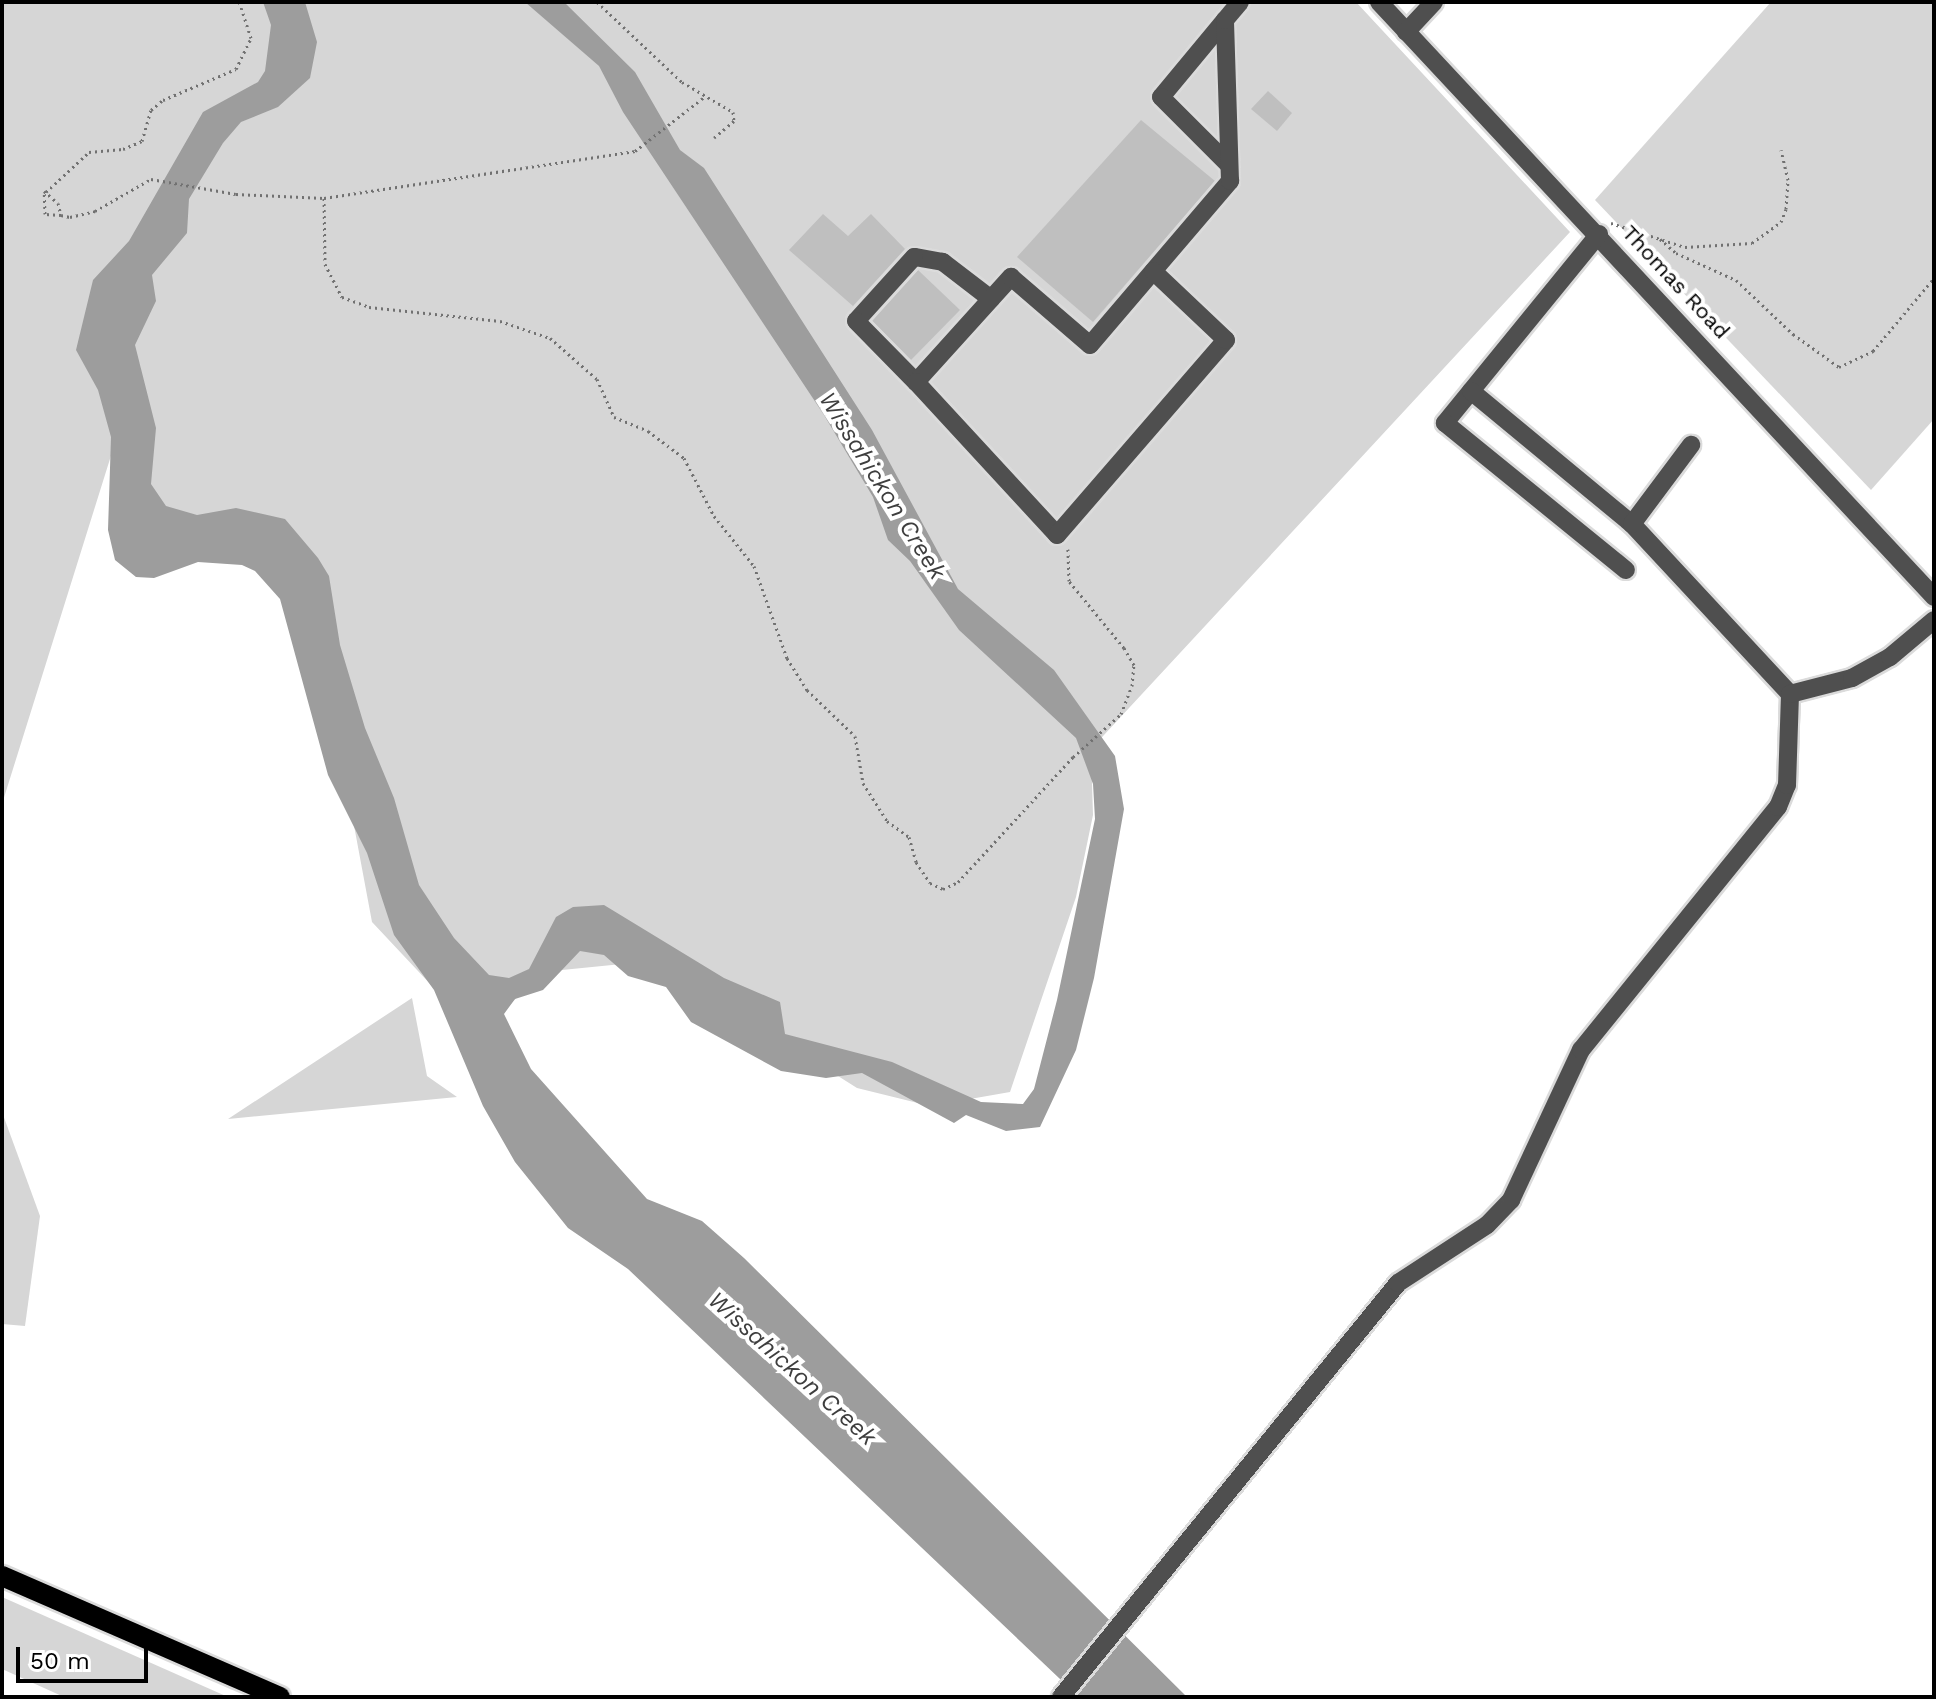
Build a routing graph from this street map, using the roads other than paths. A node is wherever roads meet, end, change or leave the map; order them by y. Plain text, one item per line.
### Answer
1 (1240, 2) edge
2 (1379, 2) edge
3 (1434, 2) edge
4 (1225, 20) junction
5 (1406, 32) junction
6 (1229, 165) junction
7 (1599, 234) junction
8 (1153, 271) junction
9 (991, 299) junction
10 (916, 382) junction
11 (1471, 391) junction
12 (1691, 445) dead end
13 (1632, 524) junction
14 (1626, 570) dead end
15 (1934, 597) edge
16 (1934, 620) edge
17 (1790, 694) junction
18 (2, 1576) edge
19 (280, 1697) edge
20 (1061, 1697) edge

1 - 4 street
2 - 5 street, Thomas Road
3 - 5 street
4 - 6 street
4 - 6 street
5 - 7 street, Thomas Road
6 - 8 street
7 - 11 street
7 - 15 street, Thomas Road
8 - 9 street
8 - 10 street
9 - 10 street
9 - 10 street
11 - 13 street
11 - 14 street
12 - 13 street
13 - 17 street
16 - 17 street
17 - 20 street
18 - 19 main road

